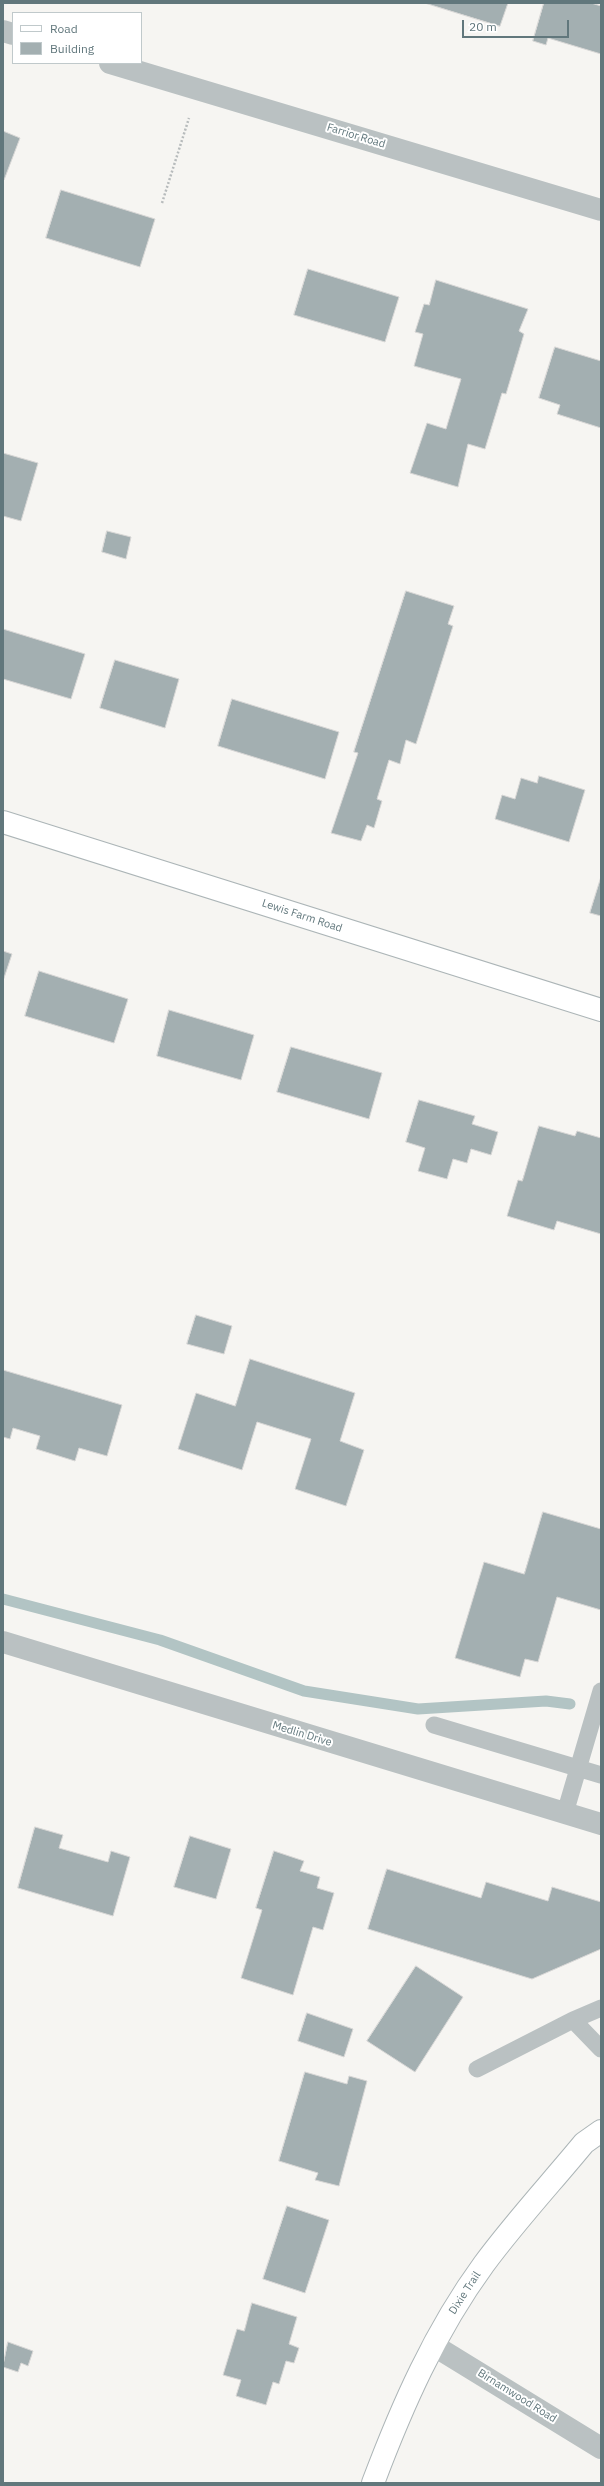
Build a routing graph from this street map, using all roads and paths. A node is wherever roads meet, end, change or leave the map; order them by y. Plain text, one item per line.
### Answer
1 (113, 64) edge
2 (198, 89) junction
3 (162, 202) dead end
4 (601, 210) edge
5 (3, 822) edge
6 (601, 1010) edge
7 (3, 1642) edge
8 (601, 1691) edge
9 (434, 1725) dead end
10 (578, 1768) junction
11 (601, 1775) edge
12 (565, 1812) junction
13 (601, 1824) edge
14 (601, 2008) edge
15 (573, 2020) junction
16 (601, 2049) edge
17 (477, 2069) dead end
18 (601, 2131) edge
19 (433, 2345) junction
20 (601, 2448) edge
21 (373, 2483) edge

1 - 2 street, Farrior Road
2 - 3 path
2 - 4 street, Farrior Road
5 - 6 street, Lewis Farm Road
7 - 12 street, Medlin Drive
8 - 10 lane
9 - 10 lane
10 - 11 lane
10 - 12 lane
12 - 13 street, Medlin Drive
14 - 15 lane
15 - 16 lane
15 - 17 lane
18 - 19 street, Dixie Trail
19 - 20 street, Birnamwood Road
19 - 21 street, Dixie Trail

